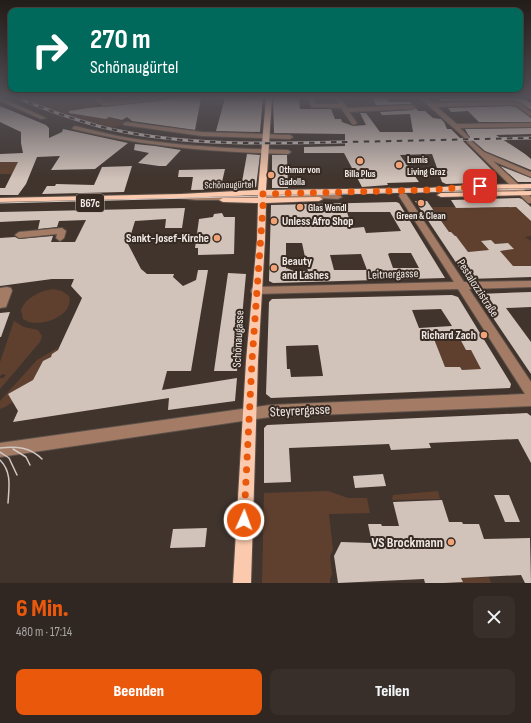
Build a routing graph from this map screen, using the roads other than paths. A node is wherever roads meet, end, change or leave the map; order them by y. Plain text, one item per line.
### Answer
1 (135, 125) edge
2 (267, 125) edge
3 (515, 125) edge
4 (455, 126) joint
5 (75, 128) dead end
6 (266, 137) junction
7 (290, 137) dead end
8 (265, 152) junction
9 (288, 152) dead end
10 (482, 153) junction
11 (531, 175) edge
12 (524, 189) edge
13 (428, 190) joint
14 (182, 196) joint
15 (403, 196) junction
16 (262, 197) junction
17 (0, 200) edge
18 (531, 201) edge
19 (0, 206) edge
20 (19, 235) dead end
21 (60, 238) dead end
22 (531, 284) edge
23 (461, 285) junction
24 (256, 291) junction
25 (0, 292) edge
26 (0, 304) edge
27 (531, 394) edge
28 (531, 400) edge
29 (250, 413) junction
30 (0, 450) edge
31 (242, 583) edge

1 - 6 street
2 - 6 main road, Schönaugasse
3 - 4 street
4 - 10 street
5 - 8 street
6 - 7 street
6 - 8 main road, Schönaugasse
8 - 9 street
8 - 16 main road, Schönaugasse
10 - 11 street
10 - 12 street
12 - 13 street
12 - 15 main road, Schönaugürtel / B67c
12 - 18 street
13 - 16 main road, Schönaugürtel / B67c
14 - 16 street
14 - 17 main road, B67c
15 - 16 main road, Schönaugürtel / B67c
15 - 23 street, Pestalozzistraße
16 - 19 main road, Schönaugürtel / B67c
16 - 24 main road, Schönaugasse
20 - 21 street
22 - 23 street, Leitnergasse
23 - 24 street, Leitnergasse
23 - 27 street, Pestalozzistraße
24 - 29 main road, Schönaugasse
25 - 26 street
28 - 29 street, Steyrergasse
29 - 30 street, Steyrergasse
29 - 31 main road, Schönaugasse

